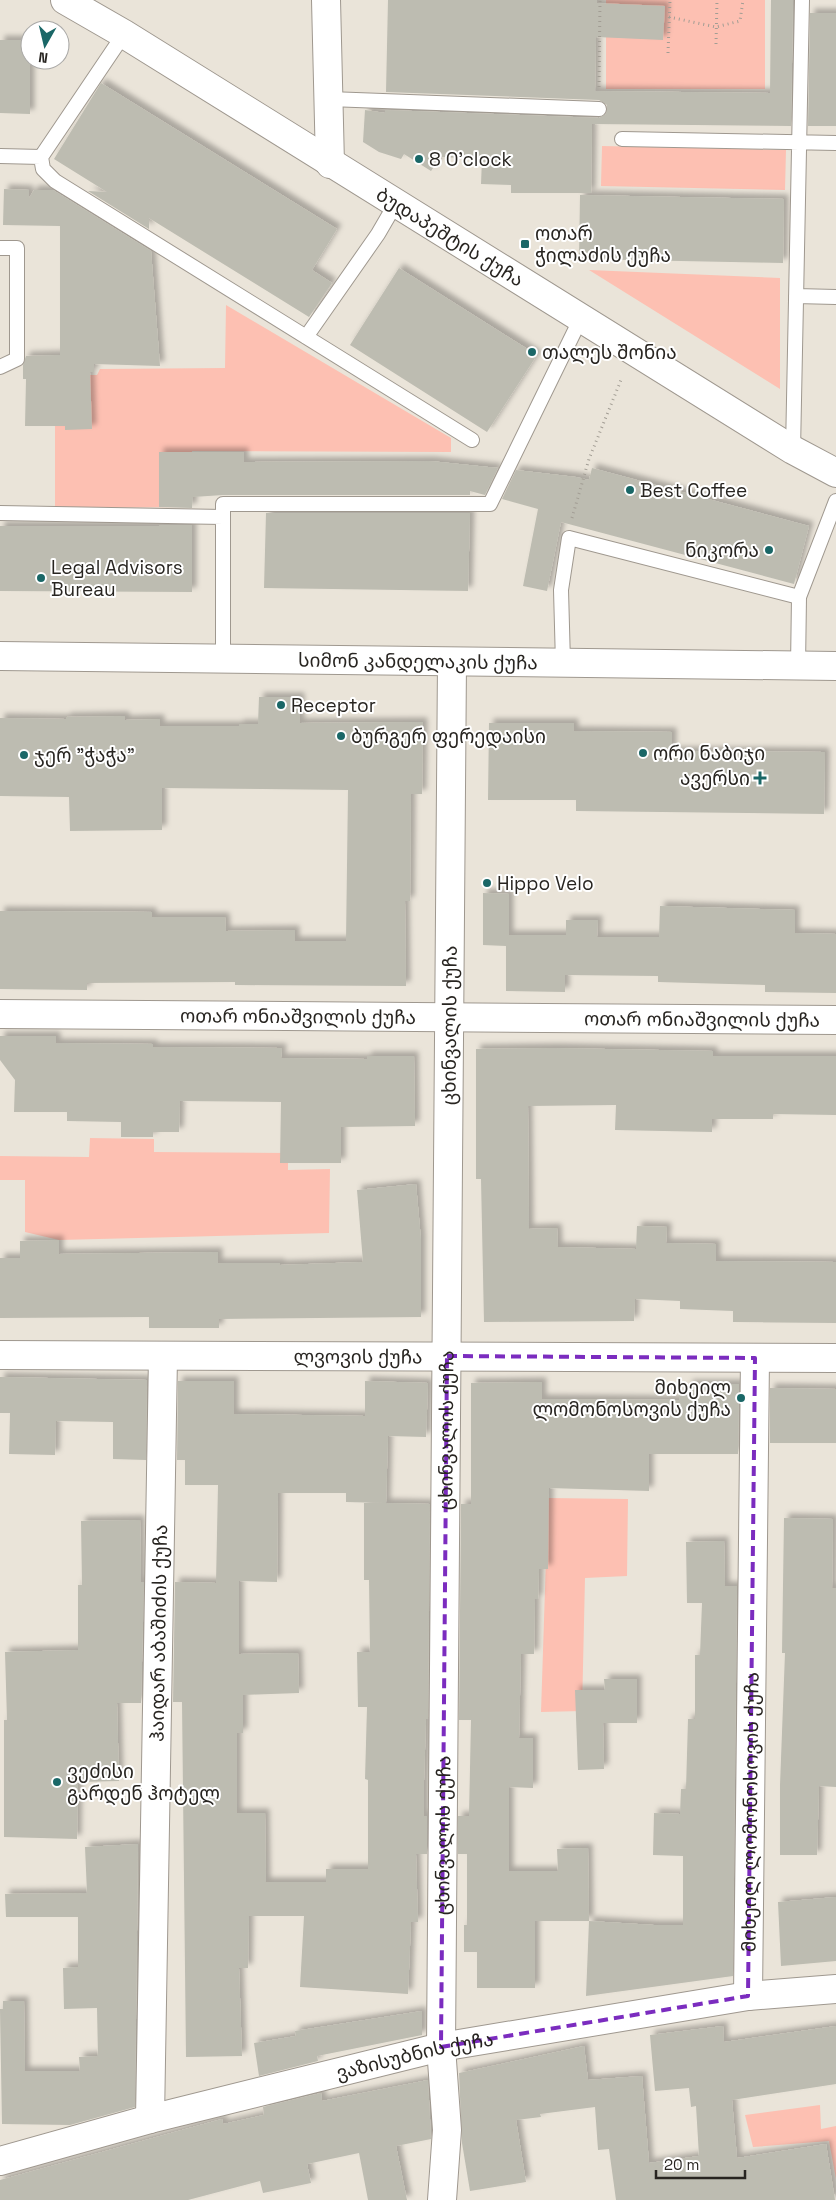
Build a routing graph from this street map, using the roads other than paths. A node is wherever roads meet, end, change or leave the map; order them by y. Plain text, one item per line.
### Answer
1 (65, 0) edge
2 (326, 0) edge
3 (802, 0) edge
4 (124, 34) junction
5 (329, 99) junction
6 (598, 109) road end
7 (622, 138) dead end
8 (800, 142) junction
9 (836, 143) edge
10 (0, 156) edge
11 (41, 157) junction
12 (330, 164) junction
13 (396, 204) junction
14 (0, 248) edge
15 (796, 296) junction
16 (836, 296) edge
17 (581, 318) junction
18 (306, 337) junction
19 (0, 367) edge
20 (472, 440) dead end
21 (794, 450) junction
22 (836, 473) edge
23 (836, 501) edge
24 (0, 514) edge
25 (224, 517) junction
26 (799, 597) junction
27 (0, 656) edge
28 (223, 659) junction
29 (452, 662) junction
30 (563, 663) junction
31 (798, 666) junction
32 (834, 666) edge
33 (0, 1014) edge
34 (450, 1016) junction
35 (836, 1020) edge
36 (0, 1356) edge
37 (163, 1356) junction
38 (446, 1356) junction
39 (755, 1358) junction
40 (836, 1358) edge
41 (836, 1989) edge
42 (748, 1996) junction
43 (441, 2047) junction
44 (150, 2119) junction
45 (0, 2161) edge
46 (442, 2200) edge

1 - 4 street, ბუდაპეშტის ქუჩა
2 - 5 street
3 - 8 lane
4 - 11 lane
4 - 12 street, ბუდაპეშტის ქუჩა
5 - 6 lane
5 - 12 street
7 - 8 lane
8 - 9 lane
8 - 15 lane
10 - 11 lane
11 - 18 lane
12 - 13 street, ბუდაპეშტის ქუჩა
13 - 17 street, ბუდაპეშტის ქუჩა
13 - 18 lane
14 - 19 lane
15 - 16 lane
15 - 21 lane
17 - 21 street, ბუდაპეშტის ქუჩა
17 - 25 lane
18 - 20 lane
21 - 22 street, ბუდაპეშტის ქუჩა
23 - 26 lane
24 - 25 lane
25 - 28 lane
26 - 30 lane
26 - 31 lane
27 - 28 street, სიმონ კანდელაკის ქუჩა
28 - 29 street, სიმონ კანდელაკის ქუჩა
29 - 30 street, სიმონ კანდელაკის ქუჩა
29 - 34 street, ცხინვალის ქუჩა
30 - 31 street, სიმონ კანდელაკის ქუჩა
31 - 32 street, სიმონ კანდელაკის ქუჩა
33 - 34 street, ოთარ ონიაშვილის ქუჩა
34 - 35 street, ოთარ ონიაშვილის ქუჩა
34 - 38 street, ცხინვალის ქუჩა
36 - 37 street, ლვოვის ქუჩა
37 - 38 street, ლვოვის ქუჩა
37 - 44 street, ჰაიდარ აბაშიძის ქუჩა
38 - 39 street, ლვოვის ქუჩა
38 - 43 street, ცხინვალის ქუჩა
39 - 40 street, ლვოვის ქუჩა
39 - 42 street, მიხეილ ლომონოსოვის ქუჩა
41 - 42 street, ვაზისუბნის ქუჩა
42 - 43 street, ვაზისუბნის ქუჩა
43 - 44 street, ვაზისუბნის ქუჩა
43 - 46 street, ცხინვალის ქუჩა
44 - 45 street, ვაზისუბნის ქუჩა

